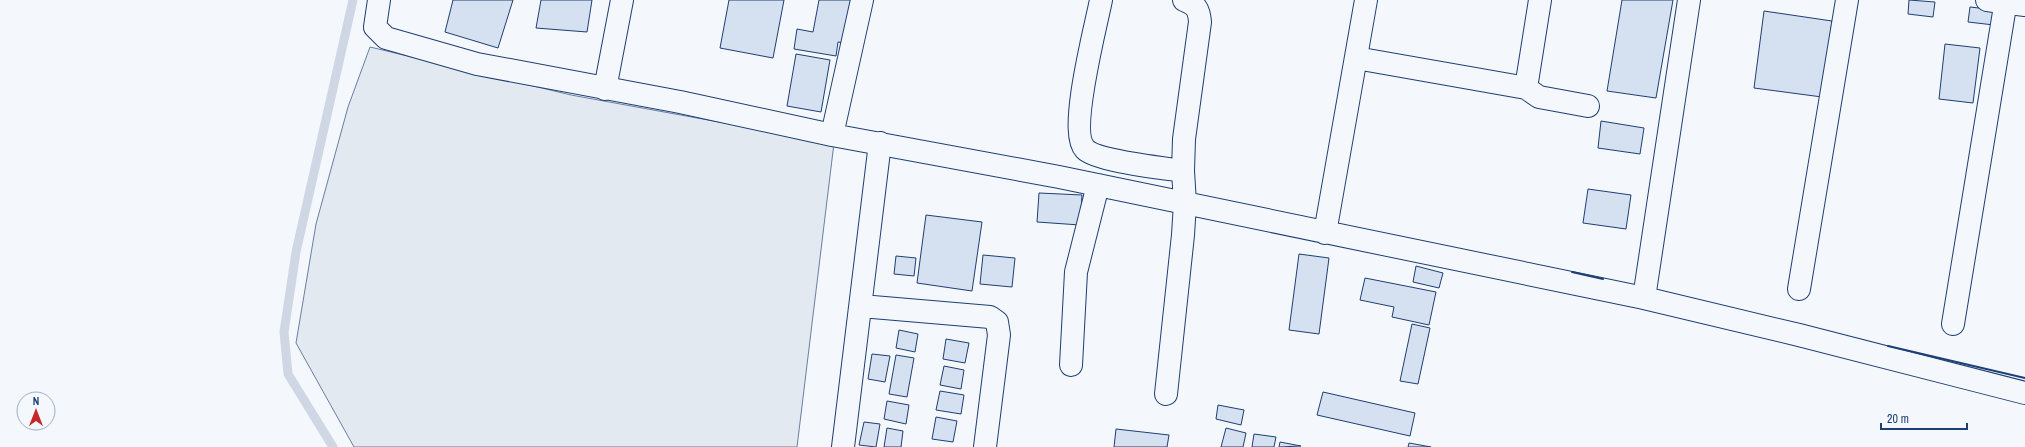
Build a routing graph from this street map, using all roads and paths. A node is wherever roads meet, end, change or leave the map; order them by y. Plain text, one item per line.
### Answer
1 (378, 0) edge
2 (622, 0) edge
3 (862, 0) edge
4 (1101, 0) edge
5 (1184, 0) edge
6 (1366, 0) edge
7 (1540, 0) edge
8 (1689, 0) edge
9 (1847, 0) edge
10 (2006, 2) edge
11 (1356, 58) junction
12 (1526, 88) junction
13 (605, 89) junction
14 (1588, 106) dead end
15 (832, 135) junction
16 (880, 143) junction
17 (1182, 171) junction
18 (1098, 185) junction
19 (1185, 203) junction
20 (1325, 233) junction
21 (1799, 289) dead end
22 (1644, 298) junction
23 (861, 306) junction
24 (1953, 324) dead end
25 (1071, 365) dead end
26 (2025, 393) edge
27 (1166, 394) dead end
28 (843, 447) edge
29 (985, 447) edge

1 - 13 street
2 - 13 street
3 - 15 street
4 - 17 street
5 - 17 street
6 - 11 street
7 - 12 street
8 - 22 street
9 - 21 street
10 - 24 street
11 - 12 street
11 - 20 street
12 - 14 street
13 - 15 street
15 - 16 street
16 - 18 street
16 - 23 street
17 - 19 street
18 - 19 street
18 - 25 street
19 - 20 street
19 - 27 street
20 - 22 street
22 - 26 street
23 - 28 street
23 - 29 street

